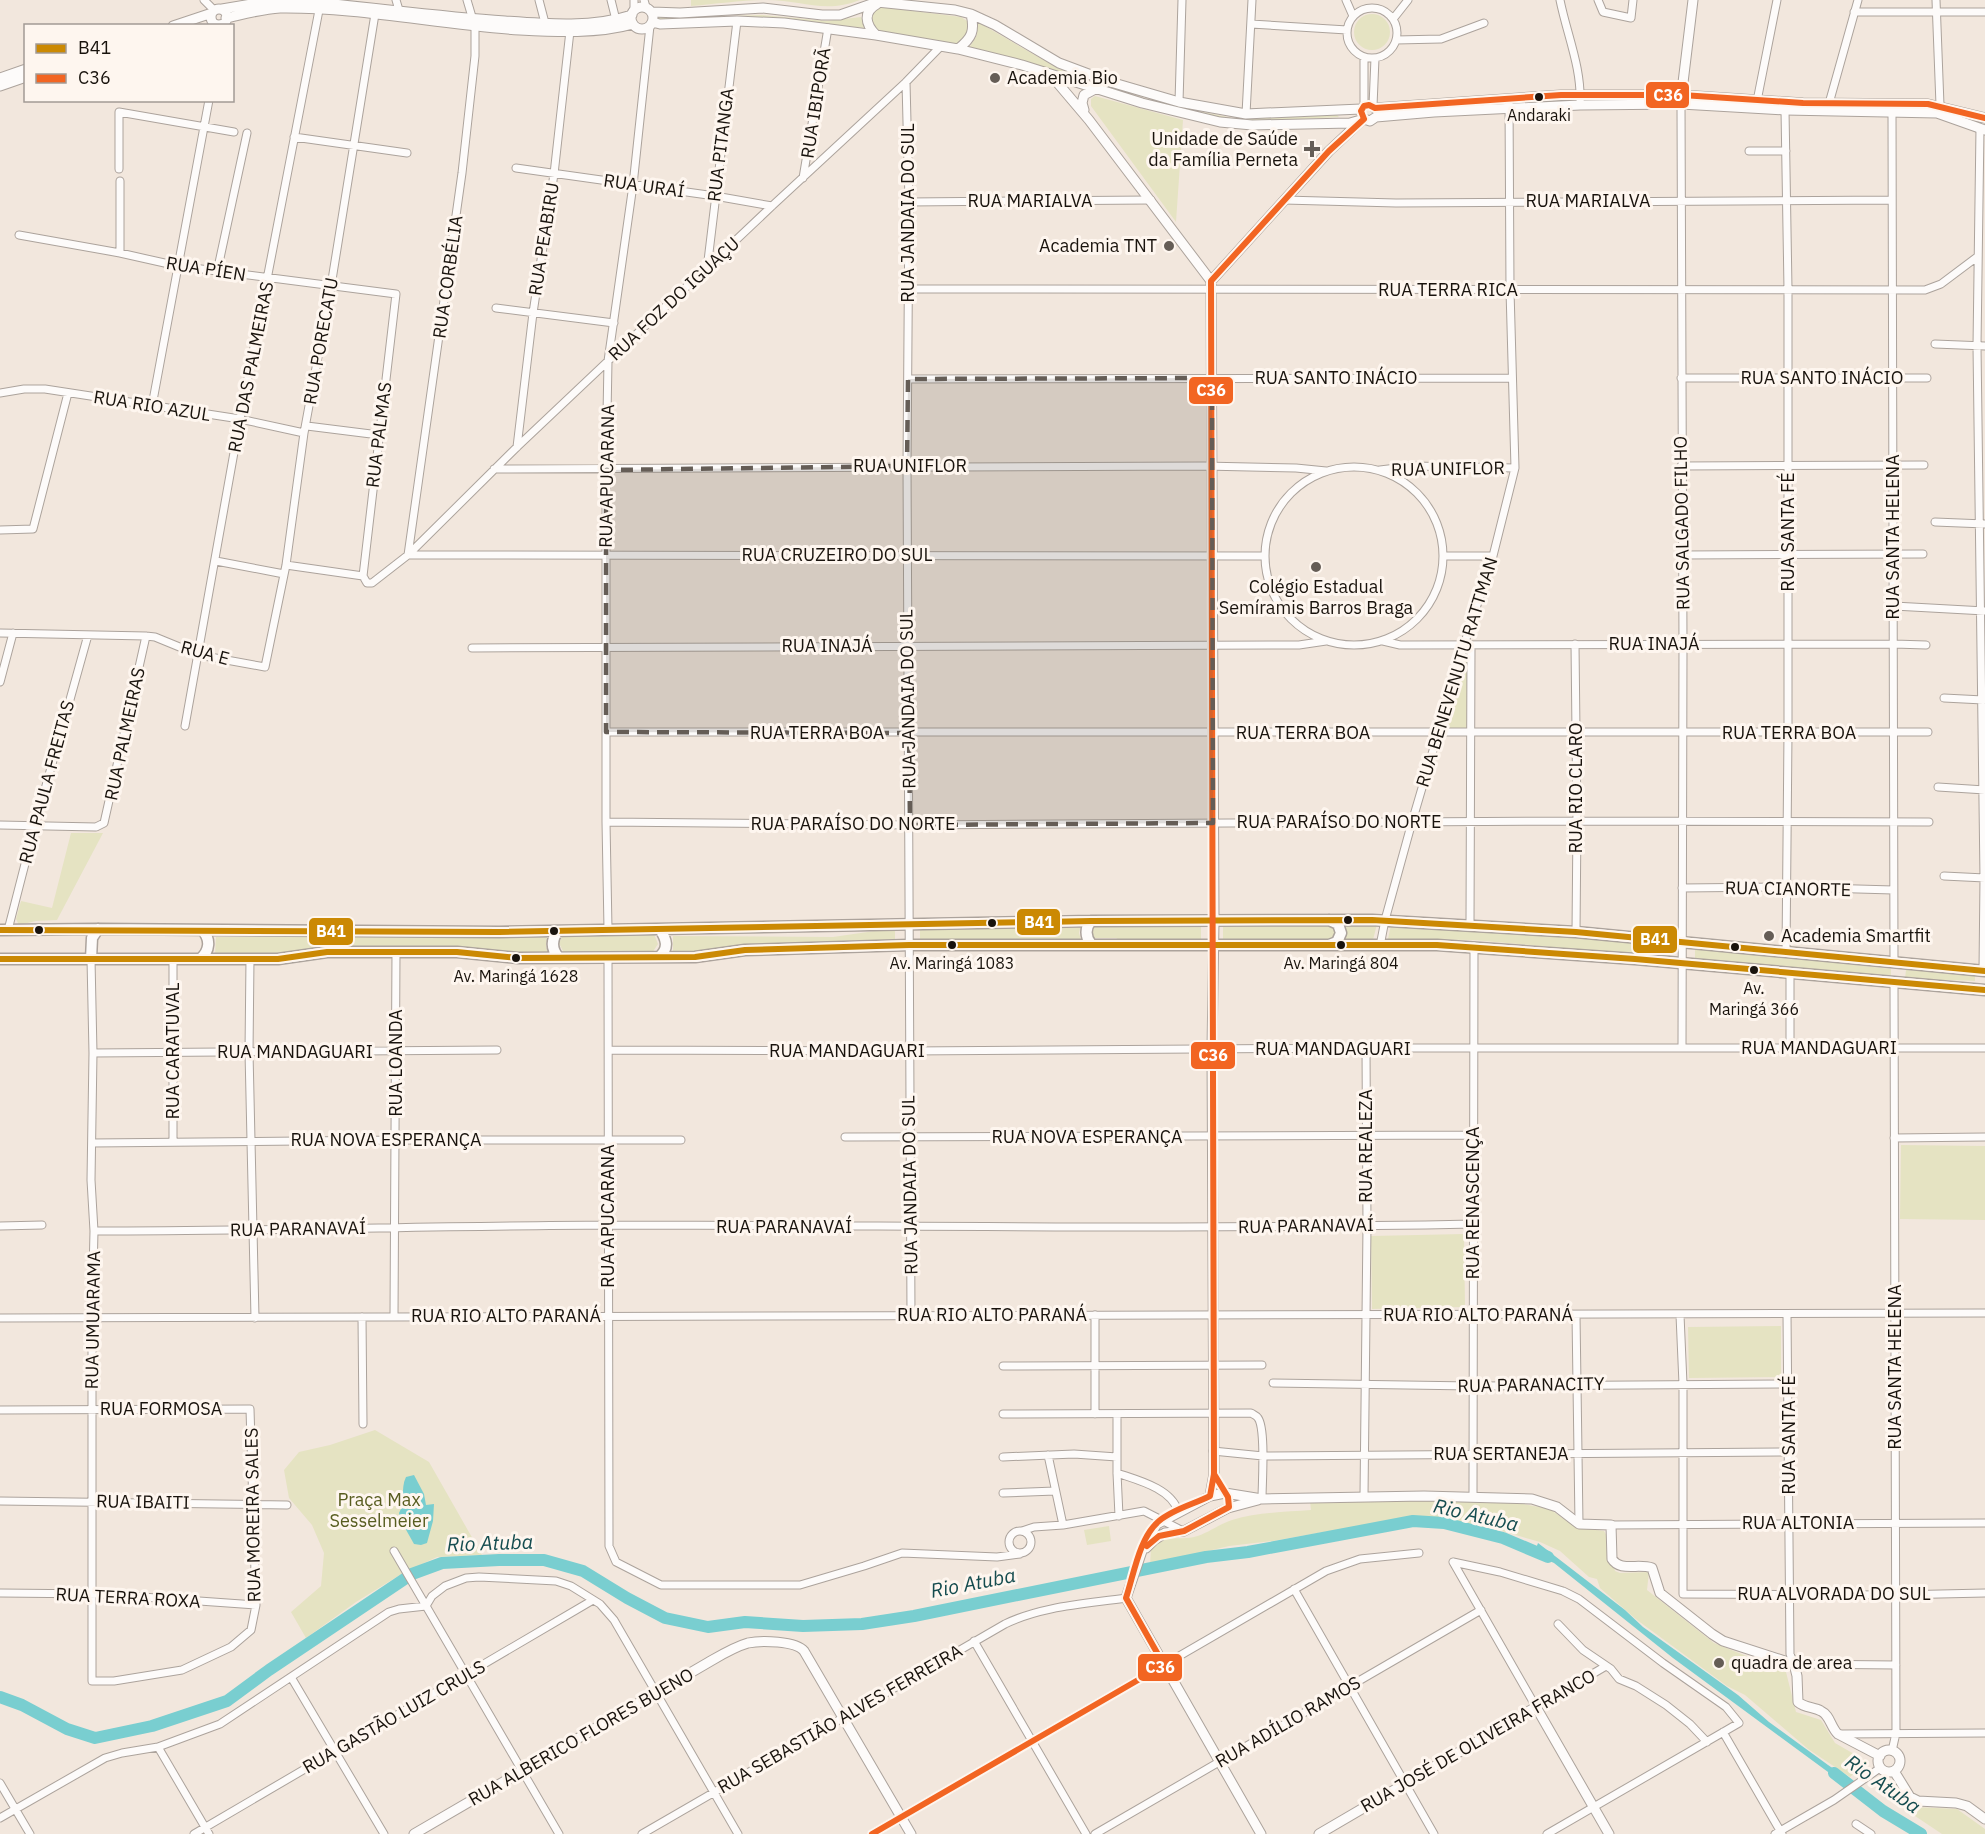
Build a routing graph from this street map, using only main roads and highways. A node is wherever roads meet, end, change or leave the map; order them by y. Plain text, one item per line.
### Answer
1 (1329, 920) junction
2 (1091, 921) junction
3 (98, 929) junction
4 (660, 929) junction
5 (4, 930) edge
6 (202, 930) junction
7 (558, 931) junction
8 (1091, 944) junction
9 (1328, 945) junction
10 (659, 957) junction
11 (560, 958) junction
12 (0, 959) edge
13 (200, 959) junction
14 (91, 960) junction
15 (1894, 963) junction
16 (1984, 971) edge
17 (1894, 983) junction
18 (1984, 990) edge

1 - 2 main road
1 - 9 main road
1 - 15 main road
2 - 4 main road
2 - 8 main road
3 - 5 main road
3 - 6 main road
3 - 14 main road
4 - 7 main road
4 - 10 main road
6 - 7 main road
6 - 13 main road
7 - 11 main road
8 - 9 main road
8 - 10 main road
9 - 17 main road
10 - 11 main road
11 - 13 main road
12 - 14 main road
13 - 14 main road
15 - 16 main road
15 - 17 main road
16 - 18 main road
17 - 18 main road

